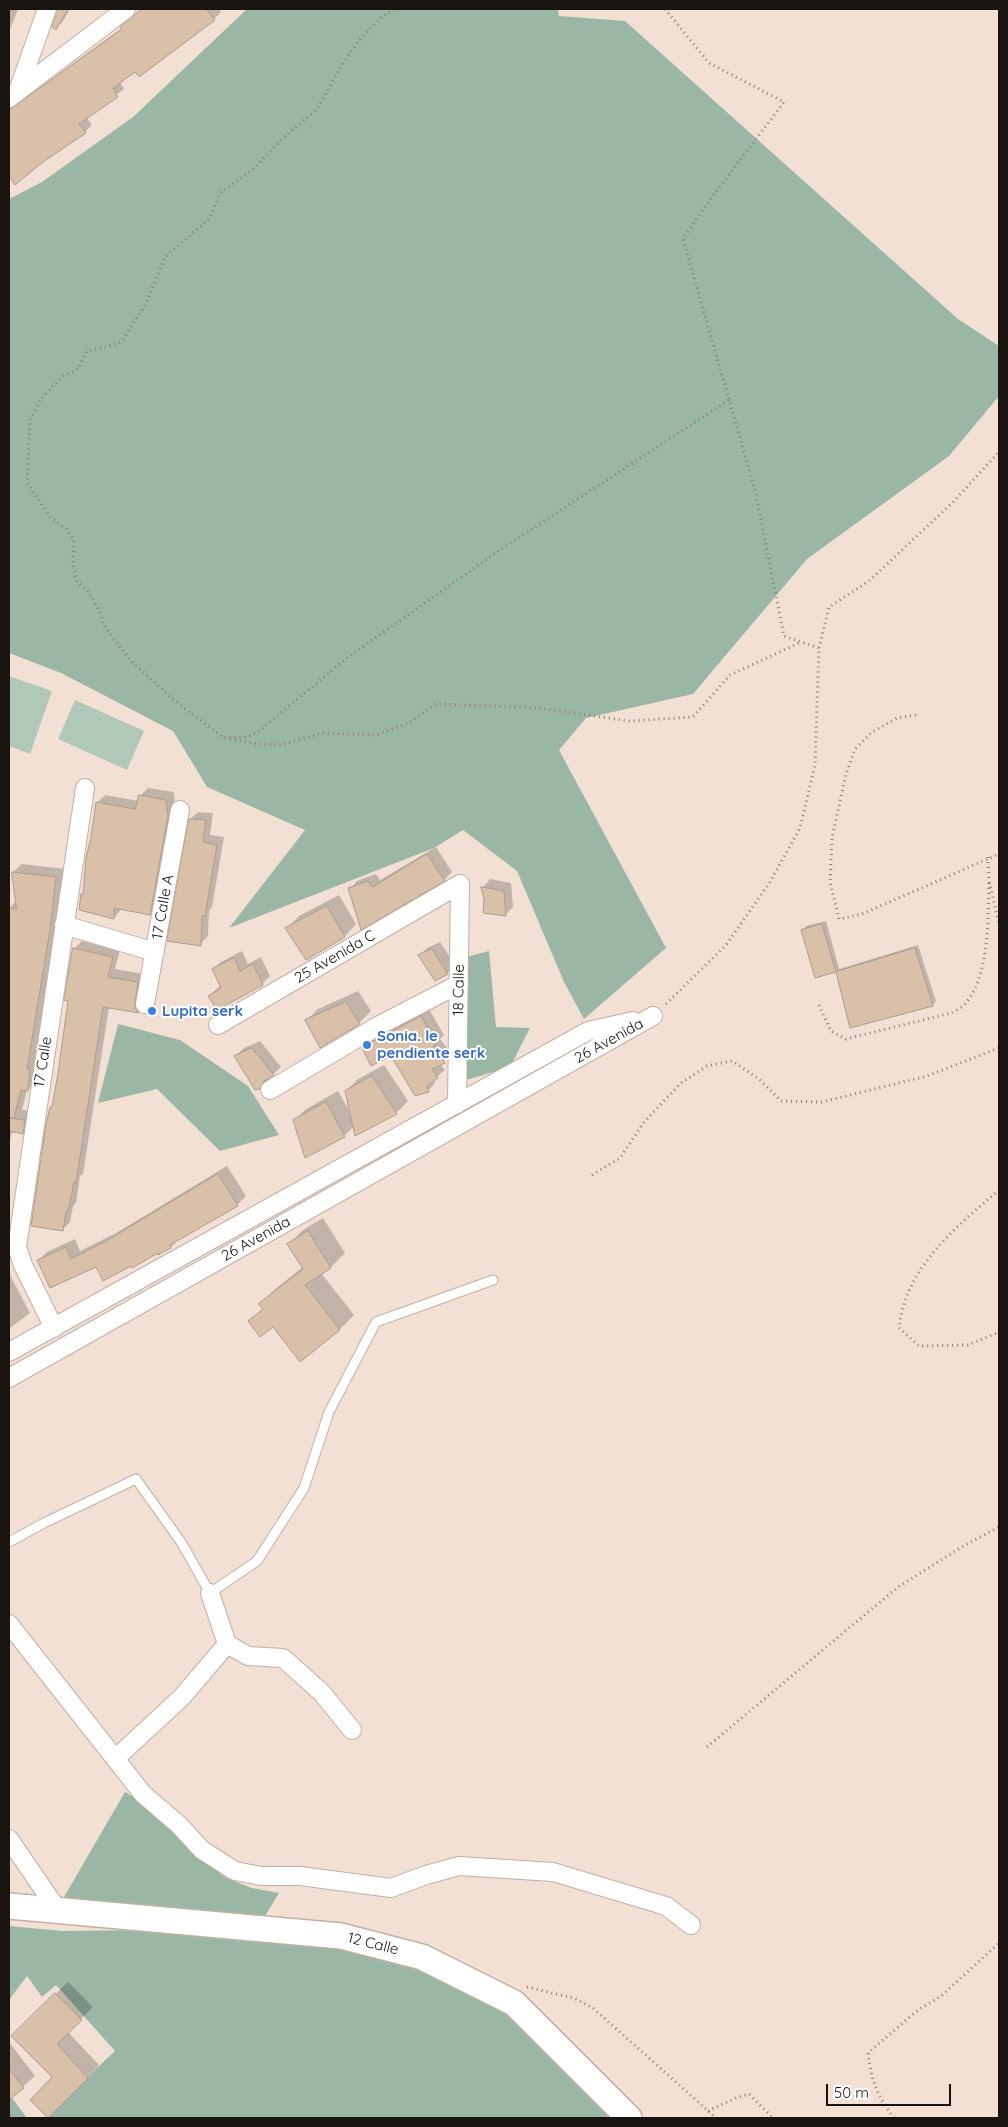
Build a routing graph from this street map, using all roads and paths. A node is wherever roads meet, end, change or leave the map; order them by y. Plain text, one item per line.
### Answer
1 (48, 9) edge
2 (126, 9) edge
3 (394, 9) edge
4 (664, 9) edge
5 (14, 94) edge
6 (729, 400) junction
7 (999, 452) edge
8 (802, 642) junction
9 (819, 648) junction
10 (916, 715) dead end
11 (224, 738) junction
12 (85, 788) dead end
13 (180, 810) dead end
14 (999, 854) edge
15 (988, 858) junction
16 (989, 881) junction
17 (452, 888) joint
18 (999, 923) edge
19 (64, 925) junction
20 (155, 952) junction
21 (459, 984) junction
22 (145, 1004) dead end
23 (819, 1005) dead end
24 (653, 1016) junction
25 (218, 1025) dead end
26 (999, 1048) edge
27 (270, 1090) dead end
28 (457, 1104) junction
29 (592, 1175) dead end
30 (999, 1190) edge
31 (493, 1280) dead end
32 (54, 1328) junction
33 (999, 1332) edge
34 (9, 1352) edge
35 (9, 1378) edge
36 (999, 1527) edge
37 (9, 1542) edge
38 (210, 1594) junction
39 (9, 1624) edge
40 (227, 1644) junction
41 (352, 1730) dead end
42 (707, 1747) dead end
43 (115, 1759) junction
44 (9, 1839) edge
45 (9, 1906) edge
46 (59, 1912) junction
47 (9, 1915) edge
48 (691, 1925) dead end
49 (999, 1943) edge
50 (518, 1985) dead end
51 (708, 2112) junction
52 (629, 2118) edge
53 (716, 2118) edge
54 (773, 2118) edge
55 (894, 2118) edge

1 - 5 street
2 - 5 street
3 - 11 path
4 - 6 path
6 - 8 path
6 - 11 path
7 - 9 path
8 - 9 path
8 - 11 path
9 - 24 path
10 - 15 path
12 - 19 street, 17 Calle
13 - 20 street, 17 Calle A
14 - 15 path
15 - 16 path
16 - 18 path
16 - 23 path
17 - 21 street, 18 Calle
17 - 25 street, 25 Avenida C
19 - 20 street
19 - 32 street, 17 Calle
20 - 22 street, 17 Calle A
21 - 27 street
21 - 28 street, 18 Calle
24 - 28 street, 26 Avenida
24 - 35 street, 26 Avenida
26 - 29 path
28 - 32 street, 26 Avenida
30 - 33 path
31 - 38 lane
32 - 34 street, 26 Avenida
36 - 42 path
37 - 38 lane
38 - 40 street
39 - 43 street
40 - 41 street
40 - 43 street
43 - 48 street
44 - 46 street
45 - 46 street, 12 Calle
46 - 47 street, 12 Calle
46 - 52 street, 12 Calle
49 - 55 path
50 - 51 path
51 - 53 path
51 - 54 path

